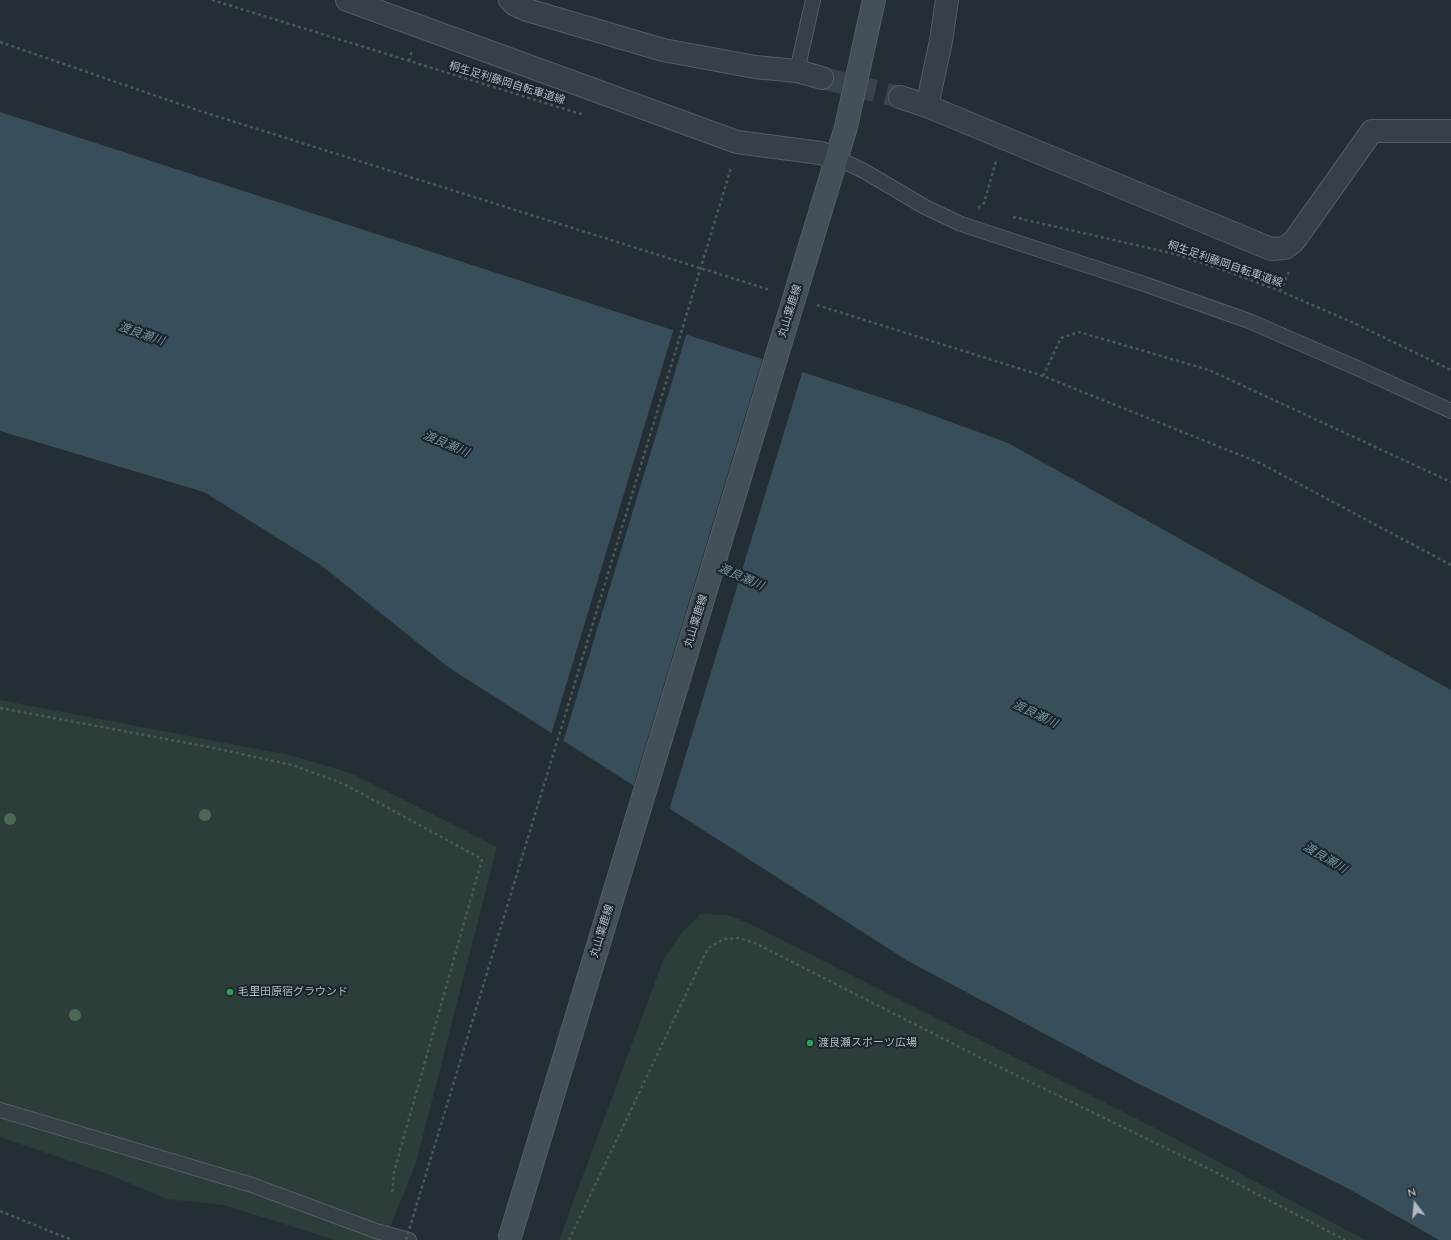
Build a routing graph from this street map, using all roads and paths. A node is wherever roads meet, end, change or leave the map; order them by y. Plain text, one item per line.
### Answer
1 (212, 0) edge
2 (347, 0) edge
3 (510, 0) edge
4 (813, 0) edge
5 (874, 0) edge
6 (947, 0) edge
7 (0, 42) edge
8 (412, 50) dead end
9 (409, 61) junction
10 (797, 71) junction
11 (822, 78) tunnel mouth
12 (900, 97) tunnel mouth
13 (927, 106) junction
14 (590, 117) dead end
15 (1451, 131) edge
16 (997, 157) dead end
17 (837, 158) junction
18 (730, 168) dead end
19 (971, 208) dead end
20 (977, 209) junction
21 (985, 210) dead end
22 (1008, 216) dead end
23 (1285, 282) dead end
24 (1280, 291) junction
25 (777, 292) dead end
26 (815, 304) dead end
27 (1451, 370) edge
28 (1043, 376) junction
29 (1451, 412) edge
30 (1451, 482) edge
31 (1451, 565) edge
32 (0, 708) edge
33 (0, 1110) edge
34 (392, 1195) dead end
35 (0, 1211) edge
36 (72, 1240) edge
37 (406, 1240) edge
38 (409, 1240) edge
39 (509, 1240) edge
40 (569, 1240) edge
41 (1345, 1240) edge

1 - 9 path, 桐生足利藤岡自転車道線
2 - 17 street
3 - 10 street
4 - 10 lane
5 - 17 main road, 丸山葉鹿線
6 - 13 street
7 - 25 path
8 - 9 path
9 - 14 path, 桐生足利藤岡自転車道線
10 - 11 street
12 - 13 street
13 - 15 street
16 - 20 path
17 - 29 lane
17 - 39 main road, 丸山葉鹿線, bridge
18 - 37 path, bridge
19 - 20 path
20 - 21 path
22 - 24 path, 桐生足利藤岡自転車道線
23 - 24 path
24 - 27 path, 桐生足利藤岡自転車道線
26 - 28 path
28 - 30 path
28 - 31 path
32 - 34 path
33 - 38 lane
35 - 36 path
40 - 41 path

